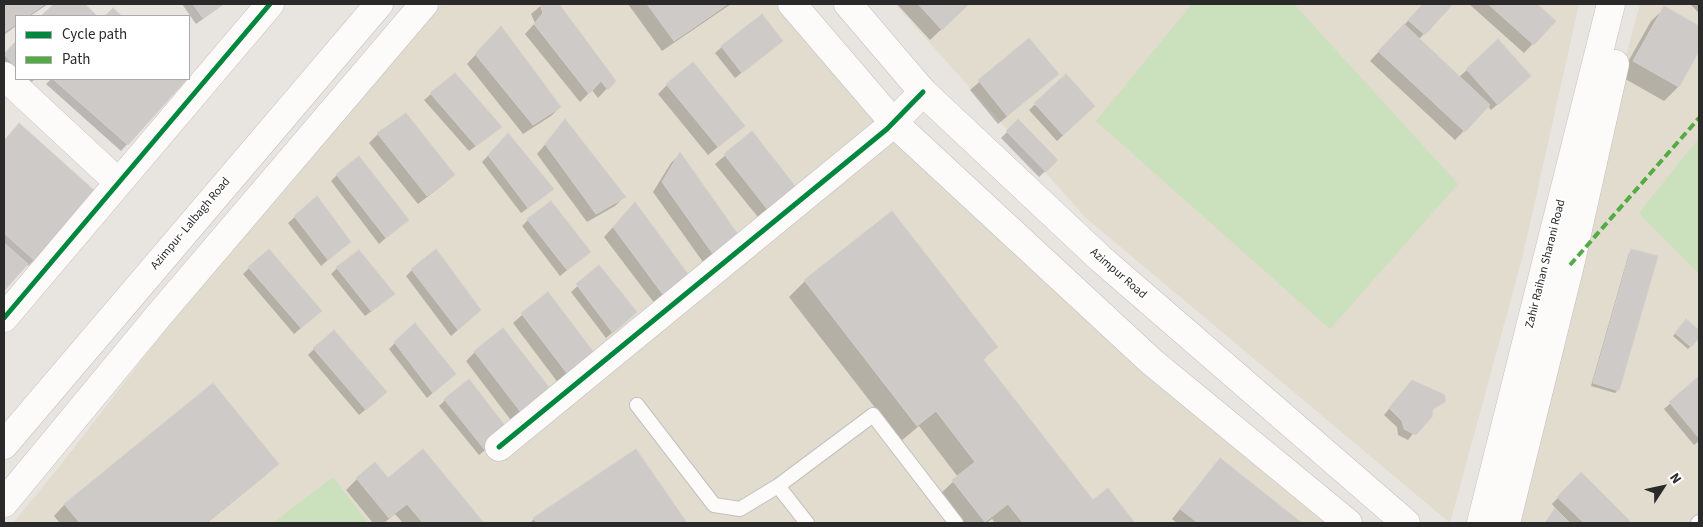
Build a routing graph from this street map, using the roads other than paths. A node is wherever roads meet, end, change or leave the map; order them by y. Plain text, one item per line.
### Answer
1 (270, 4) edge
2 (379, 4) edge
3 (424, 4) edge
4 (792, 4) edge
5 (848, 4) edge
6 (1611, 4) edge
7 (1629, 4) edge
8 (4, 76) edge
9 (923, 92) junction
10 (894, 123) junction
11 (118, 182) junction
12 (4, 318) edge
13 (637, 405) dead end
14 (4, 445) edge
15 (499, 447) dead end
16 (778, 486) junction
17 (4, 503) edge
18 (807, 523) edge
19 (956, 523) edge
20 (1348, 523) edge
21 (1406, 523) edge
22 (1481, 523) edge
23 (1506, 523) edge

1 - 11 main road
2 - 14 main road, Azimpur- Lalbagh Road
3 - 17 main road
4 - 10 main road
5 - 9 main road, Azimpur Road
6 - 22 main road, Zahir Raihan Sharani Road
7 - 23 main road
8 - 11 main road
9 - 10 main road
9 - 21 main road, Azimpur Road
10 - 15 main road
10 - 20 main road
11 - 12 main road
13 - 16 lane
16 - 18 lane
16 - 19 lane

